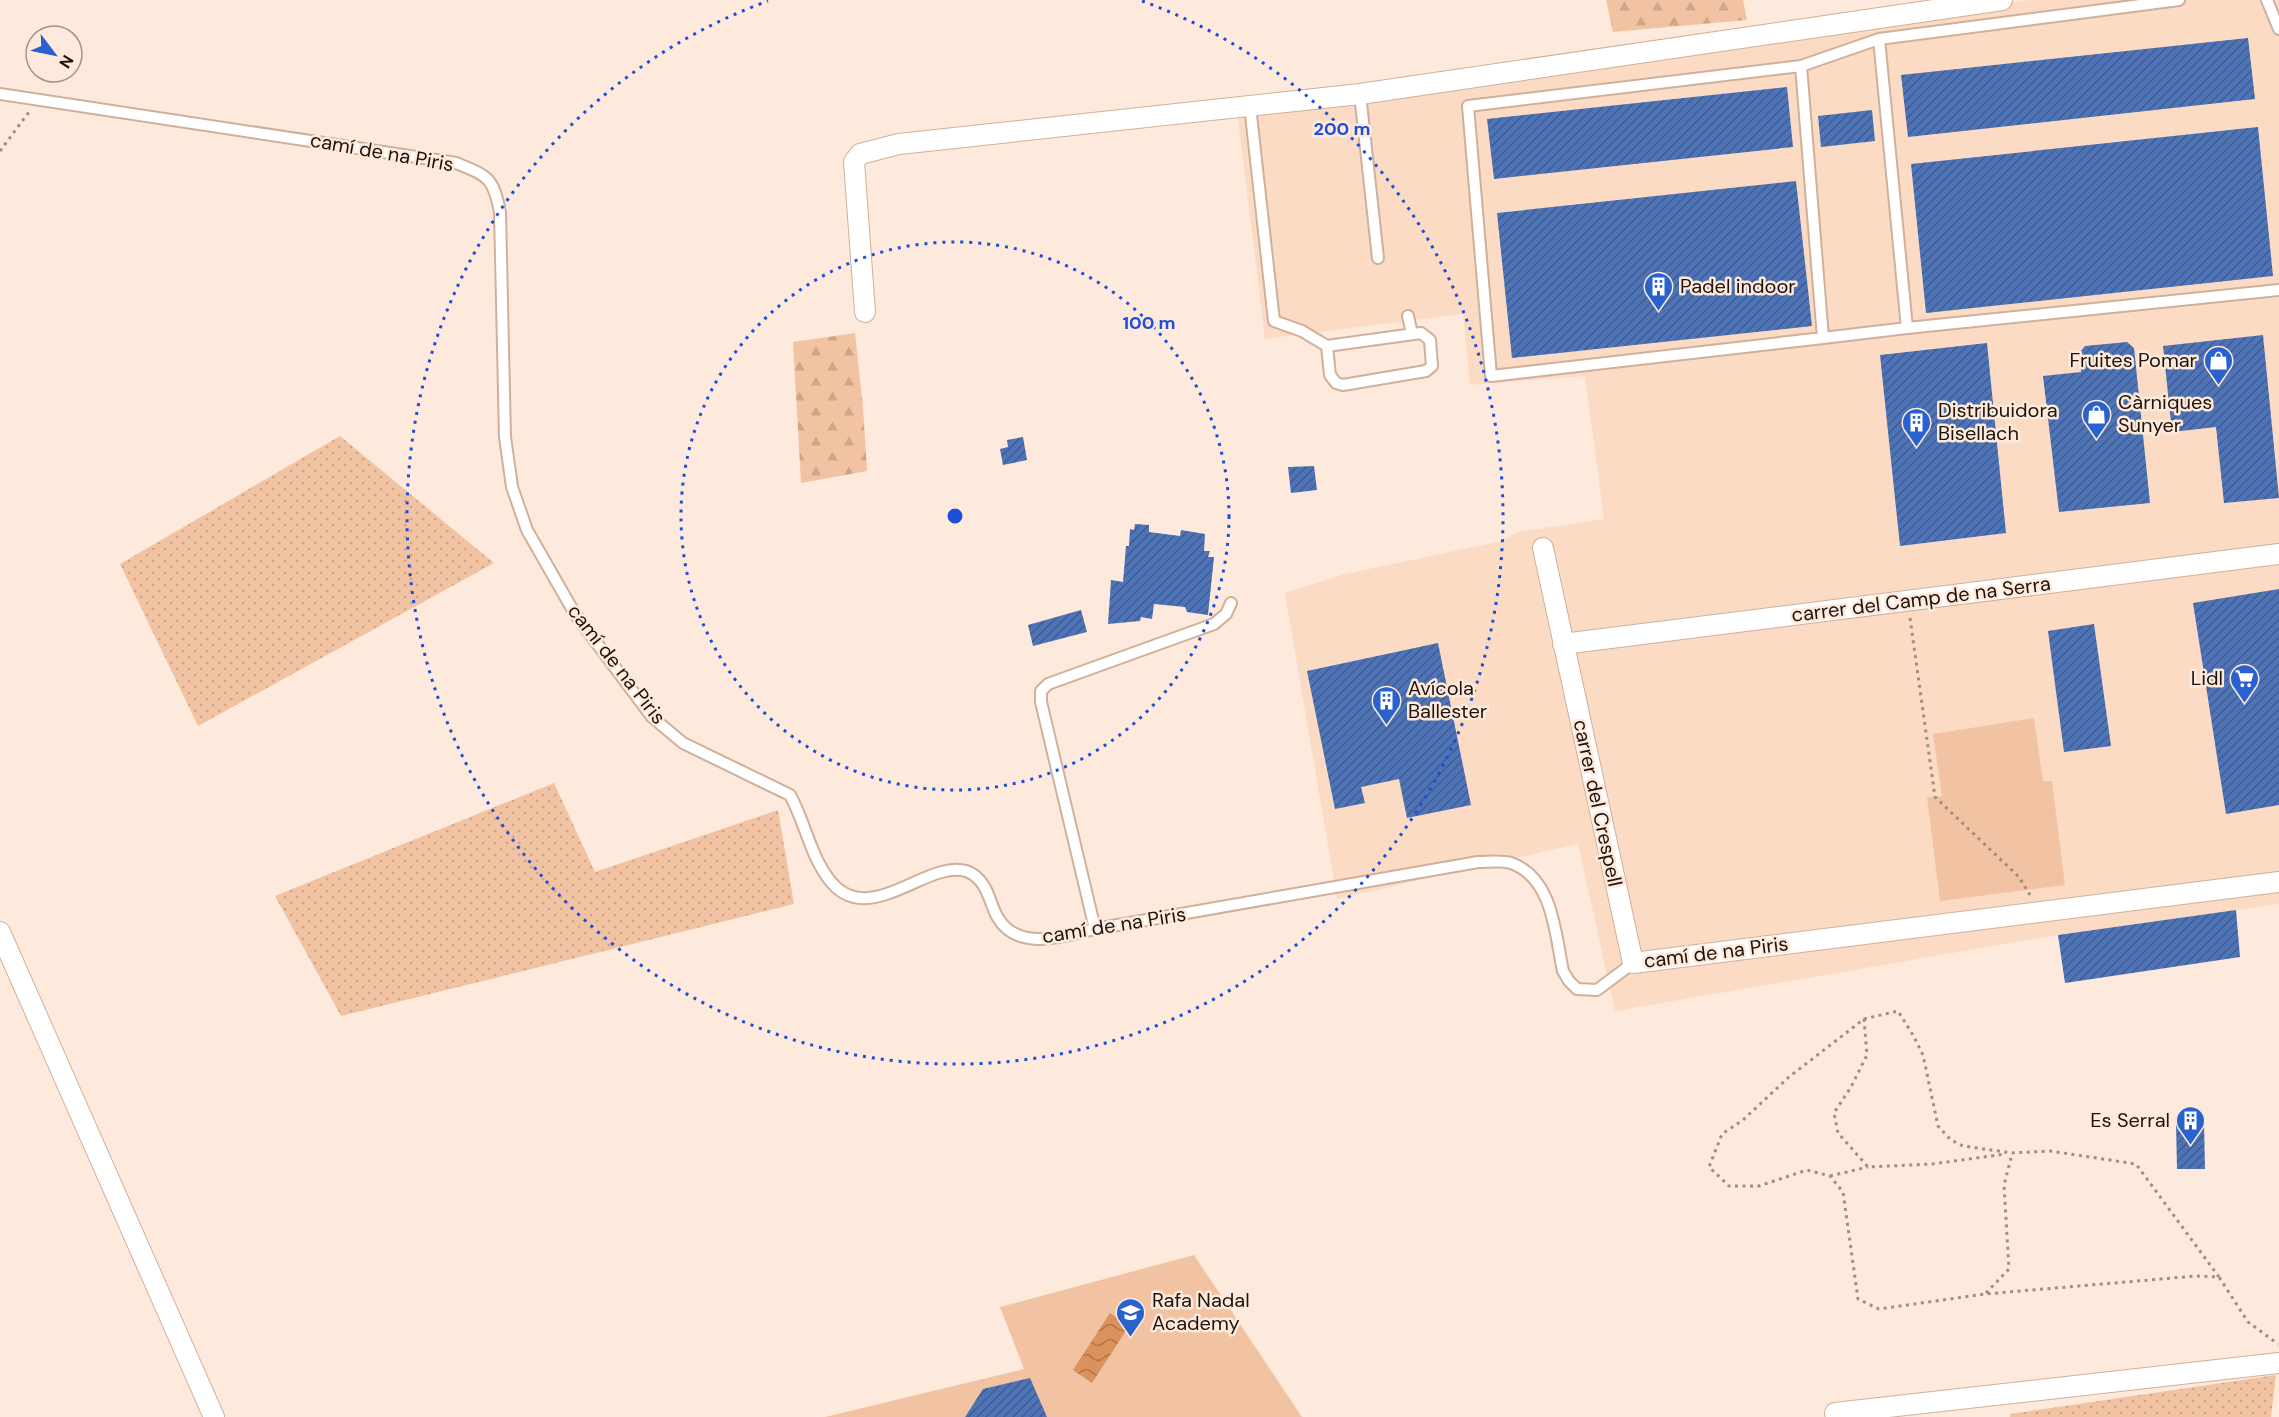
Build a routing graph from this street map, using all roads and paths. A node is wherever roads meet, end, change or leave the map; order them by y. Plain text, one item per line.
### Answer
1 (2002, 0) edge
2 (2179, 0) edge
3 (2267, 0) edge
4 (2279, 29) edge
5 (1879, 39) junction
6 (1801, 66) junction
7 (0, 94) edge
8 (1360, 94) junction
9 (39, 100) junction
10 (1250, 106) junction
11 (0, 151) edge
12 (1378, 258) dead end
13 (2279, 290) edge
14 (865, 312) dead end
15 (1408, 316) dead end
16 (1907, 328) junction
17 (1412, 334) junction
18 (1823, 338) junction
19 (1327, 346) junction
20 (1543, 548) dead end
21 (2279, 554) edge
22 (1908, 601) junction
23 (1231, 603) dead end
24 (1563, 644) junction
25 (2279, 882) edge
26 (2034, 912) junction
27 (1095, 929) junction
28 (0, 932) edge
29 (1633, 963) junction
30 (1864, 1019) junction
31 (2012, 1153) junction
32 (1868, 1167) junction
33 (1830, 1176) junction
34 (2219, 1277) junction
35 (1985, 1294) junction
36 (2279, 1346) edge
37 (2279, 1363) edge
38 (1835, 1413) dead end
39 (214, 1417) edge

1 - 8 street
2 - 5 lane
3 - 4 lane
5 - 6 lane
5 - 16 lane
6 - 18 lane
6 - 18 lane
7 - 9 lane, camí de na Piris
8 - 10 street
8 - 12 lane
9 - 11 path
9 - 27 lane, camí de na Piris
10 - 14 street
10 - 19 lane
13 - 16 lane
15 - 17 lane
16 - 18 lane
17 - 19 lane
17 - 19 lane
20 - 24 street, carrer del Crespell
21 - 22 street, carrer del Camp de na Serra
22 - 24 street, carrer del Camp de na Serra
22 - 26 path
23 - 27 lane
24 - 29 street, carrer del Crespell
25 - 26 street, camí de na Piris
26 - 29 street, camí de na Piris
27 - 29 lane, camí de na Piris
28 - 39 street
30 - 31 path
30 - 32 path
30 - 33 path
31 - 32 path
31 - 34 path
31 - 35 path
32 - 33 path
33 - 35 path
34 - 35 path
34 - 36 path
37 - 38 street

